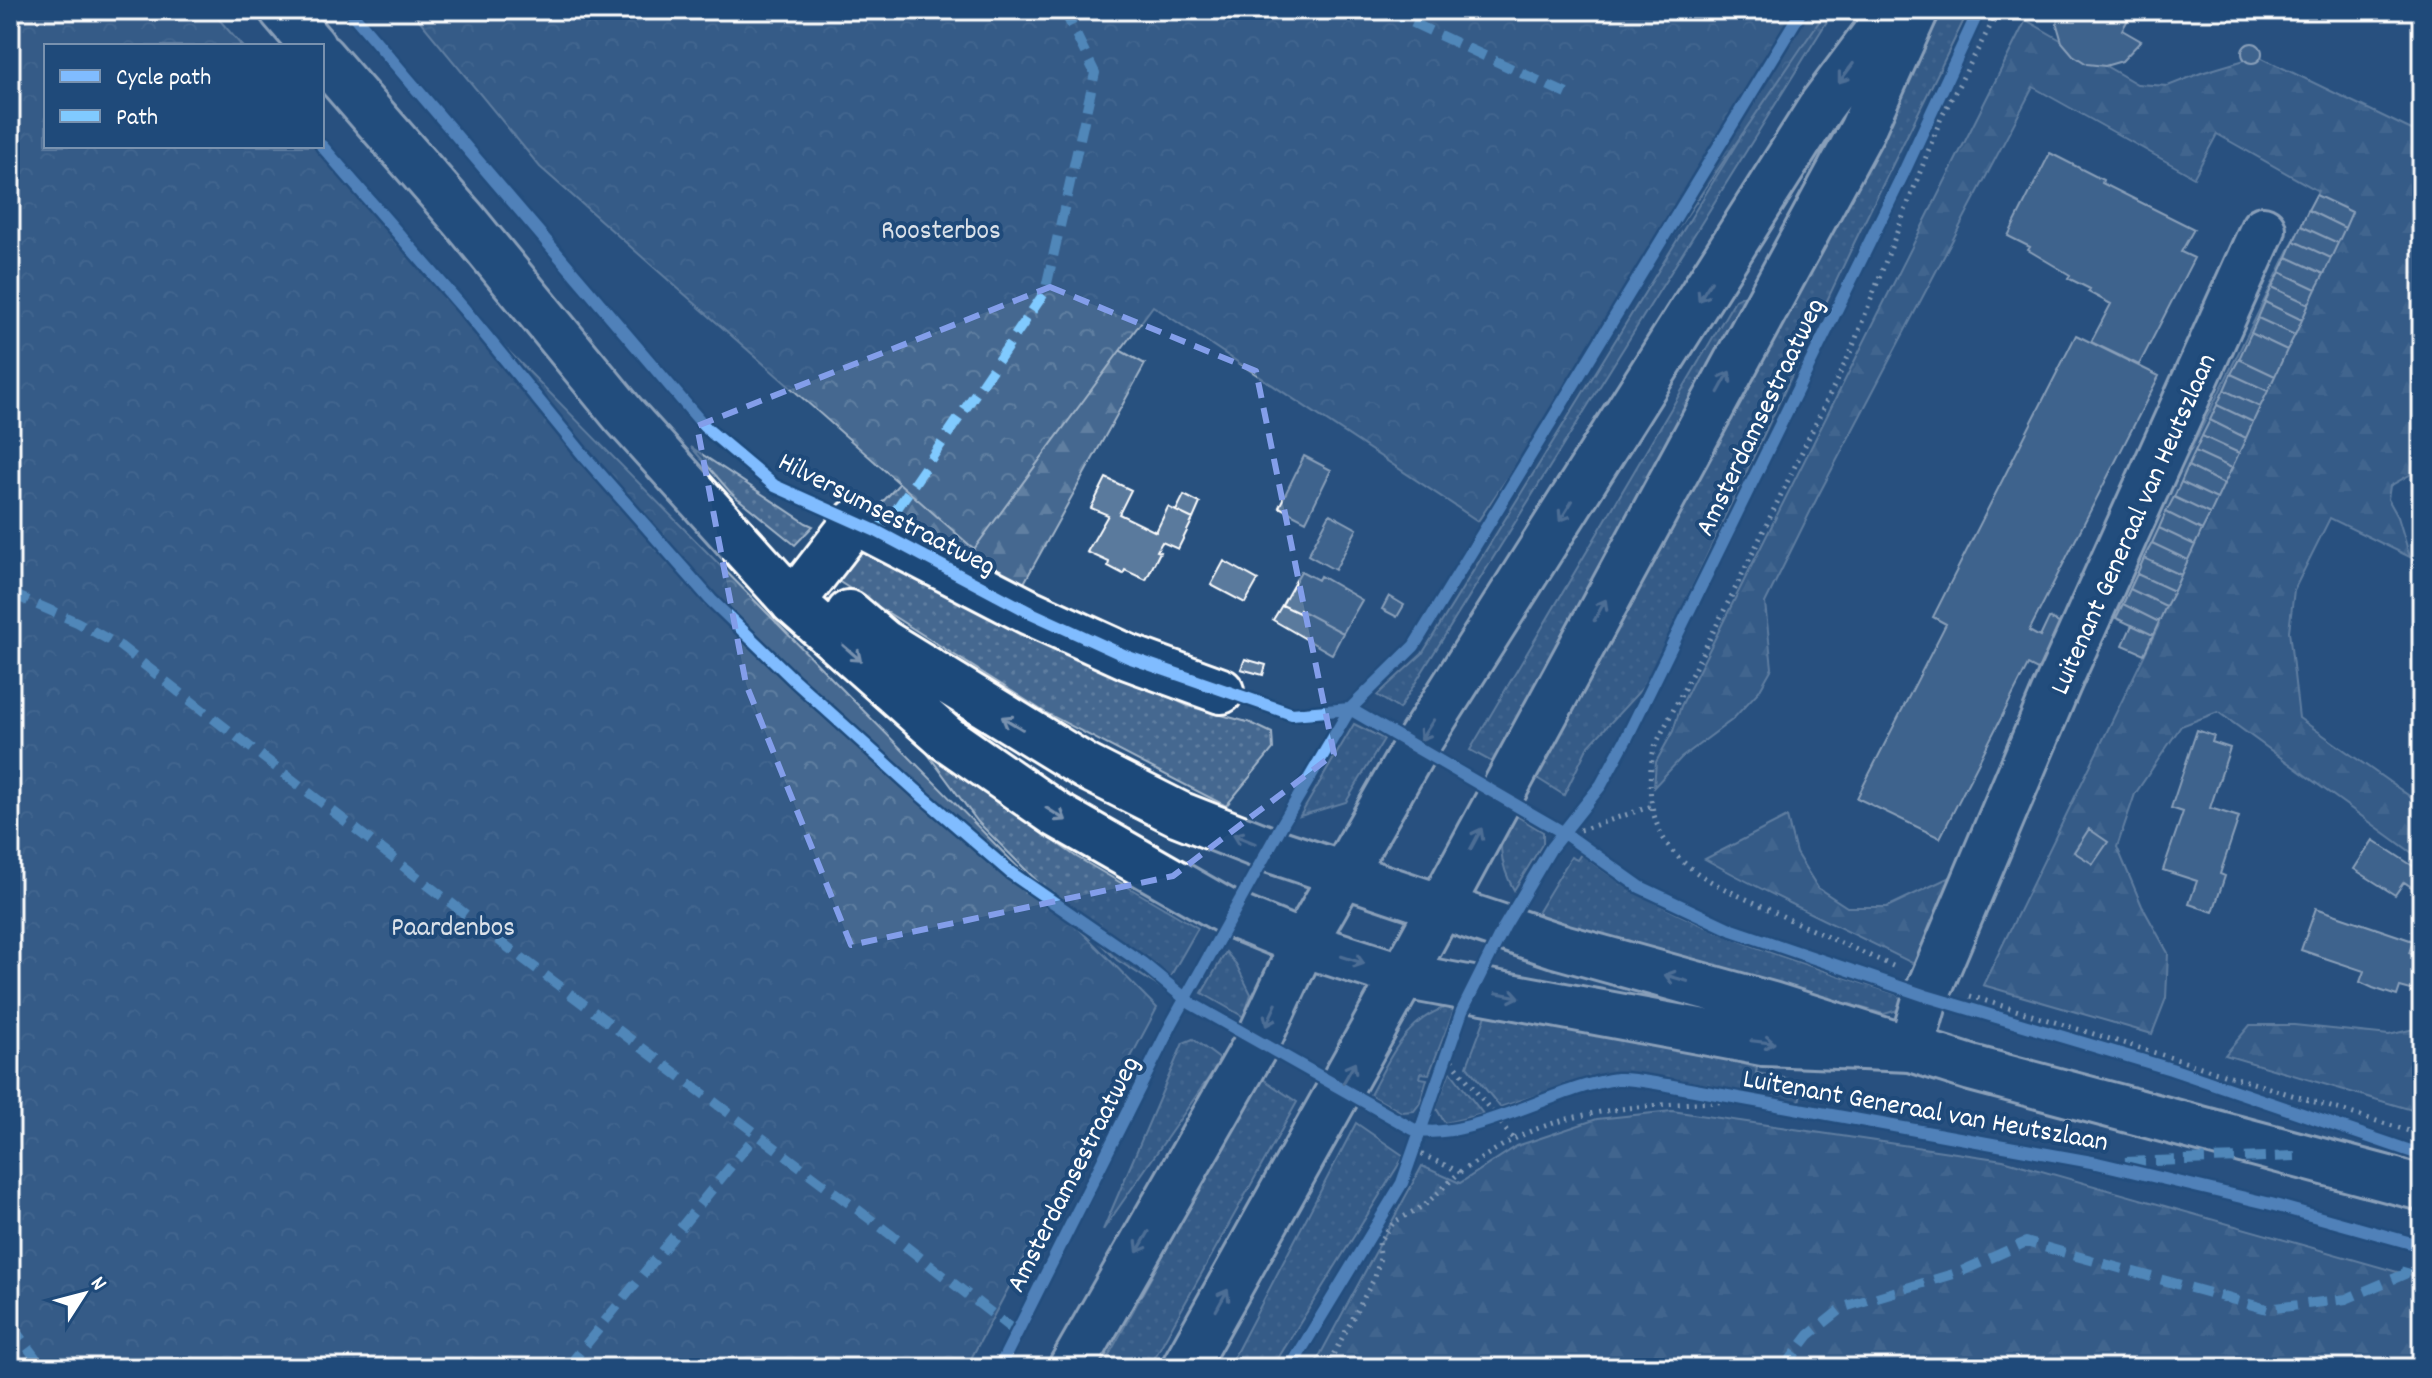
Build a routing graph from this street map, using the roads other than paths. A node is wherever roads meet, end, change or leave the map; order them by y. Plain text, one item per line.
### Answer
1 (282, 10) edge
2 (1893, 10) edge
3 (1916, 10) edge
4 (311, 44) edge
5 (324, 59) edge
6 (2263, 229) dead end
7 (802, 591) junction
8 (1221, 691) dead end
9 (1343, 876) junction
10 (1440, 908) junction
11 (1303, 944) junction
12 (1403, 976) junction
13 (1911, 1049) junction
14 (2422, 1188) edge
15 (1071, 1368) edge
16 (1184, 1368) edge

1 - 4 main road
2 -> 9 main road
10 -> 3 main road, Amsterdamsestraatweg
5 - 7 main road
6 - 13 main road, Luitenant Generaal van Heutszlaan
7 - 8 main road, Hilversumsestraatweg
9 -> 7 main road
7 -> 11 main road
9 - 10 main road
9 - 11 main road
10 - 12 main road, Amsterdamsestraatweg
13 -> 10 main road, Luitenant Generaal van Heutszlaan
11 -> 12 main road, Luitenant Generaal van Heutszlaan
11 -> 15 main road
12 -> 13 main road, Luitenant Generaal van Heutszlaan
16 -> 12 main road, Amsterdamsestraatweg
13 - 14 main road, Luitenant Generaal van Heutszlaan

